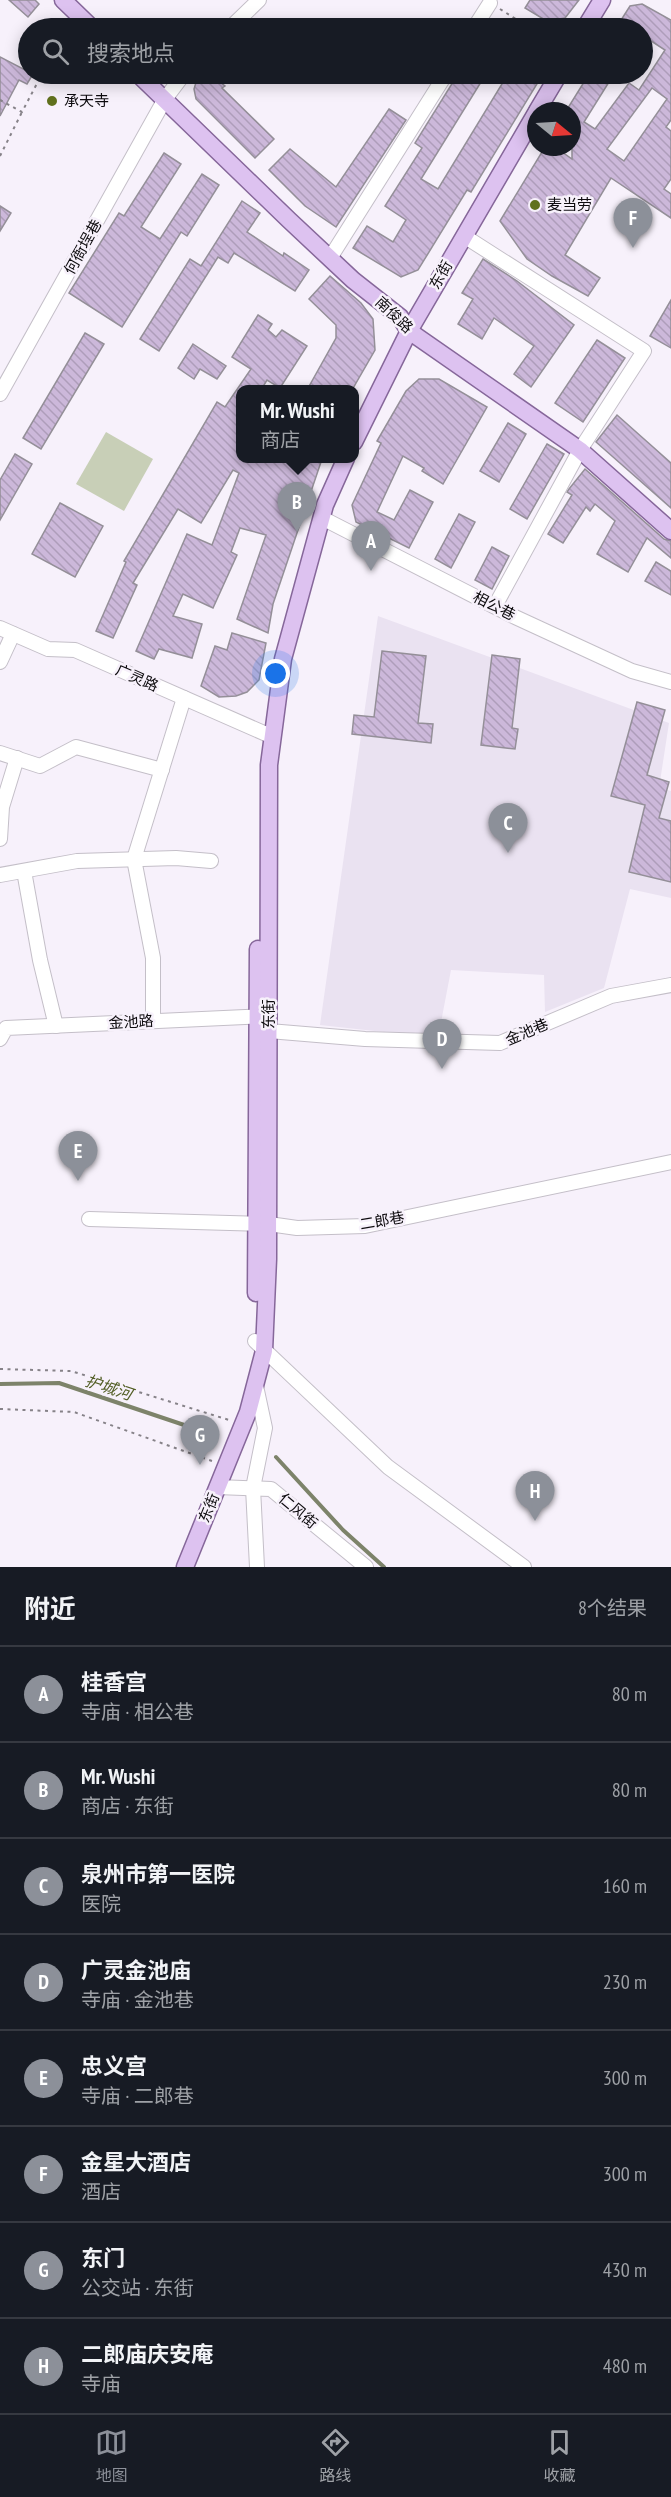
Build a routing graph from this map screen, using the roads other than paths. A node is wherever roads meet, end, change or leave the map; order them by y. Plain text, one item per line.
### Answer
1 (63, 0) edge
2 (259, 0) edge
3 (602, 0) edge
4 (490, 3) road end
5 (82, 18) edge
6 (240, 18) edge
7 (480, 18) edge
8 (591, 18) edge
9 (149, 84) edge
10 (176, 84) edge
11 (440, 84) edge
12 (553, 84) edge
13 (165, 99) junction
14 (542, 102) edge
15 (527, 128) edge
16 (464, 236) junction
17 (330, 258) junction
18 (407, 328) junction
19 (0, 394) edge
20 (359, 414) edge
21 (359, 431) edge
22 (580, 450) junction
23 (336, 463) edge
24 (344, 463) edge
25 (322, 518) junction
26 (671, 531) edge
27 (495, 606) junction
28 (6, 631) edge
29 (0, 662) edge
30 (671, 682) edge
31 (184, 698) junction
32 (268, 735) junction
33 (0, 753) edge
34 (17, 758) junction
35 (162, 770) junction
36 (0, 839) edge
37 (134, 859) junction
38 (211, 861) dead end
39 (24, 871) junction
40 (0, 875) edge
41 (671, 985) edge
42 (153, 1021) junction
43 (265, 1021) junction
44 (57, 1026) junction
45 (0, 1039) edge
46 (671, 1162) edge
47 (88, 1219) dead end
48 (262, 1224) junction
49 (259, 1346) junction
50 (255, 1384) junction
51 (217, 1487) junction
52 (253, 1488) junction
53 (175, 1567) edge
54 (185, 1567) edge
55 (257, 1567) edge
56 (366, 1567) edge
57 (524, 1567) edge

1 - 5 main road
2 - 6 street
3 - 8 main road
4 - 7 street
9 - 13 main road, 南俊路
10 - 13 street, 何衙埕巷
11 - 17 street
12 - 14 main road, 东街
13 - 17 main road, 南俊路
13 - 19 street, 何衙埕巷
15 - 16 main road, 东街
16 - 18 main road, 东街
16 - 22 street
17 - 18 main road, 南俊路
18 - 20 main road, 东街
18 - 21 main road, 东街
18 - 22 main road, 南俊路
22 - 26 main road, 南俊路
22 - 27 street
23 - 32 main road, 东街
24 - 25 main road, 东街
25 - 27 street, 相公巷
25 - 32 main road, 东街
27 - 30 street, 相公巷
28 - 29 street
28 - 31 street, 广灵路
31 - 32 street, 广灵路
31 - 35 street
32 - 43 main road, 东街
33 - 34 street
34 - 35 street
34 - 36 street
35 - 37 street
37 - 38 street
37 - 39 street
37 - 42 street
39 - 40 street
39 - 44 street
41 - 43 street, 金池巷
42 - 43 street, 金池路
42 - 44 street, 金池路
43 - 48 main road, 东街
44 - 45 street, 金池路
46 - 48 street, 二郎巷
47 - 48 street, 二郎巷
48 - 49 main road, 东街
49 - 50 main road, 东街
49 - 53 main road, 东街
49 - 57 street
50 - 51 main road, 东街
50 - 52 street
51 - 52 street, 仁风街
51 - 54 main road, 东街
52 - 55 street
52 - 56 street, 仁风街

